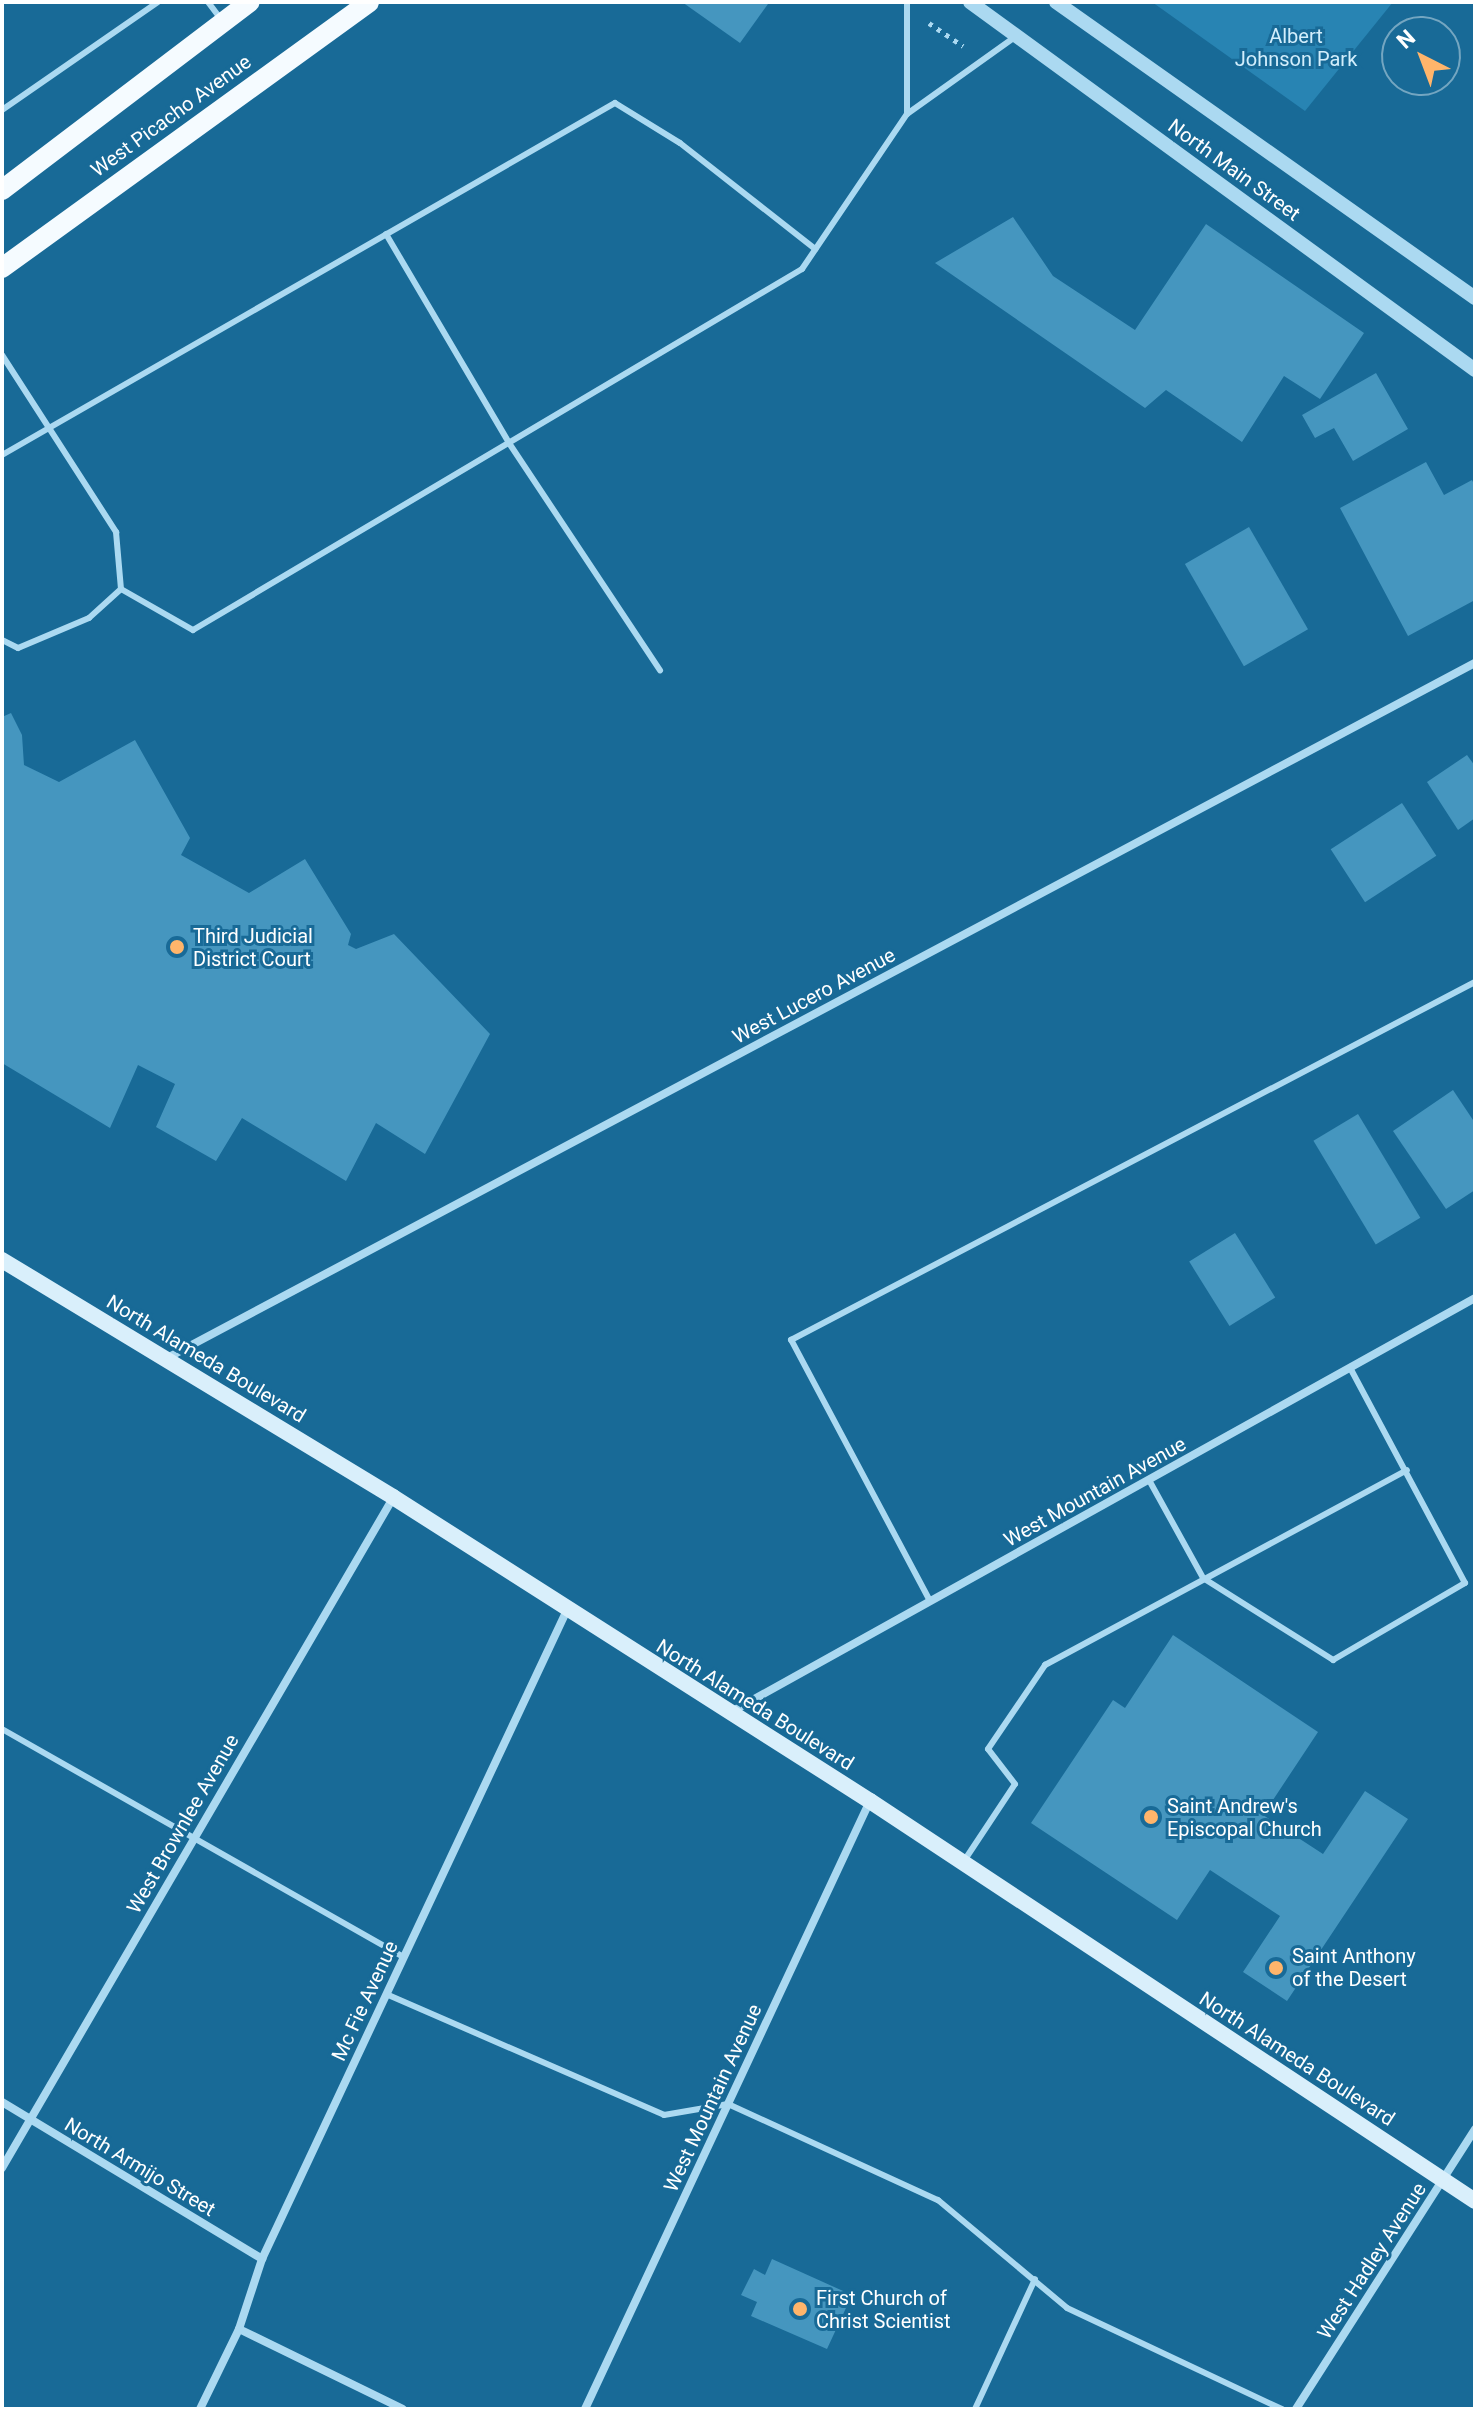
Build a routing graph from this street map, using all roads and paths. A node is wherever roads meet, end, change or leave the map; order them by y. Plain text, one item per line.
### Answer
1 (158, 2) edge
2 (208, 2) edge
3 (250, 2) edge
4 (369, 2) edge
5 (907, 2) edge
6 (970, 2) edge
7 (1056, 2) edge
8 (924, 20) dead end
9 (223, 22) junction
10 (1017, 36) junction
11 (968, 49) dead end
12 (2, 110) edge
13 (907, 114) junction
14 (2, 190) edge
15 (386, 234) junction
16 (815, 249) junction
17 (2, 268) edge
18 (1475, 298) edge
19 (2, 355) edge
20 (1475, 370) edge
21 (47, 428) junction
22 (509, 443) junction
23 (2, 455) edge
24 (121, 589) junction
25 (2, 640) edge
26 (1475, 663) edge
27 (660, 670) dead end
28 (1475, 982) edge
29 (2, 1260) edge
30 (1475, 1298) edge
31 (169, 1357) junction
32 (1350, 1368) junction
33 (1407, 1470) junction
34 (1149, 1480) junction
35 (393, 1497) junction
36 (1203, 1578) junction
37 (930, 1601) junction
38 (567, 1610) junction
39 (730, 1712) junction
40 (2, 1729) edge
41 (870, 1801) junction
42 (192, 1841) junction
43 (963, 1863) junction
44 (403, 1957) junction
45 (386, 1994) junction
46 (2, 2102) edge
47 (728, 2104) junction
48 (29, 2118) junction
49 (1475, 2129) edge
50 (2, 2168) edge
51 (1443, 2179) junction
52 (1475, 2201) edge
53 (262, 2259) junction
54 (1035, 2279) junction
55 (239, 2329) junction
56 (200, 2409) edge
57 (403, 2409) edge
58 (585, 2409) edge
59 (975, 2409) edge
60 (1282, 2409) edge
61 (1296, 2409) edge

1 - 12 lane
2 - 9 lane
3 - 9 main road, West Picacho Avenue
4 - 17 main road, West Picacho Avenue
5 - 13 lane
6 - 10 street, North Main Street
7 - 18 street, North Main Street
8 - 11 path
9 - 14 main road, West Picacho Avenue
10 - 13 lane
10 - 20 street, North Main Street
13 - 16 lane
15 - 16 lane
15 - 21 lane
15 - 22 lane
16 - 22 lane
19 - 21 lane
21 - 23 lane
21 - 24 lane
22 - 24 lane
22 - 27 lane
24 - 25 lane
26 - 31 street, West Lucero Avenue
28 - 37 lane
29 - 31 main road, North Alameda Boulevard
30 - 32 street, West Mountain Avenue
31 - 35 main road, North Alameda Boulevard
32 - 33 lane
32 - 34 street, West Mountain Avenue
33 - 36 lane
33 - 36 lane
34 - 36 lane
34 - 37 street, West Mountain Avenue
35 - 38 main road, North Alameda Boulevard
35 - 42 street, West Brownlee Avenue
36 - 43 lane
37 - 39 street, West Mountain Avenue
38 - 39 main road, North Alameda Boulevard
38 - 44 street, Mc Fie Avenue
39 - 41 main road, North Alameda Boulevard
40 - 42 lane
41 - 43 main road, North Alameda Boulevard
41 - 47 street, West Mountain Avenue
42 - 44 lane
42 - 48 street, West Brownlee Avenue
43 - 51 main road, North Alameda Boulevard
44 - 45 street, Mc Fie Avenue
45 - 47 lane
45 - 53 street, Mc Fie Avenue
46 - 48 street, North Armijo Street
47 - 54 lane
47 - 58 street, West Mountain Avenue
48 - 50 street, West Brownlee Avenue
48 - 53 street, North Armijo Street
49 - 51 street, West Hadley Avenue
51 - 52 main road, North Alameda Boulevard
51 - 61 street, West Hadley Avenue
53 - 55 street, Mc Fie Avenue
54 - 59 lane
54 - 60 lane
55 - 56 street, Mc Fie Avenue
55 - 57 street

